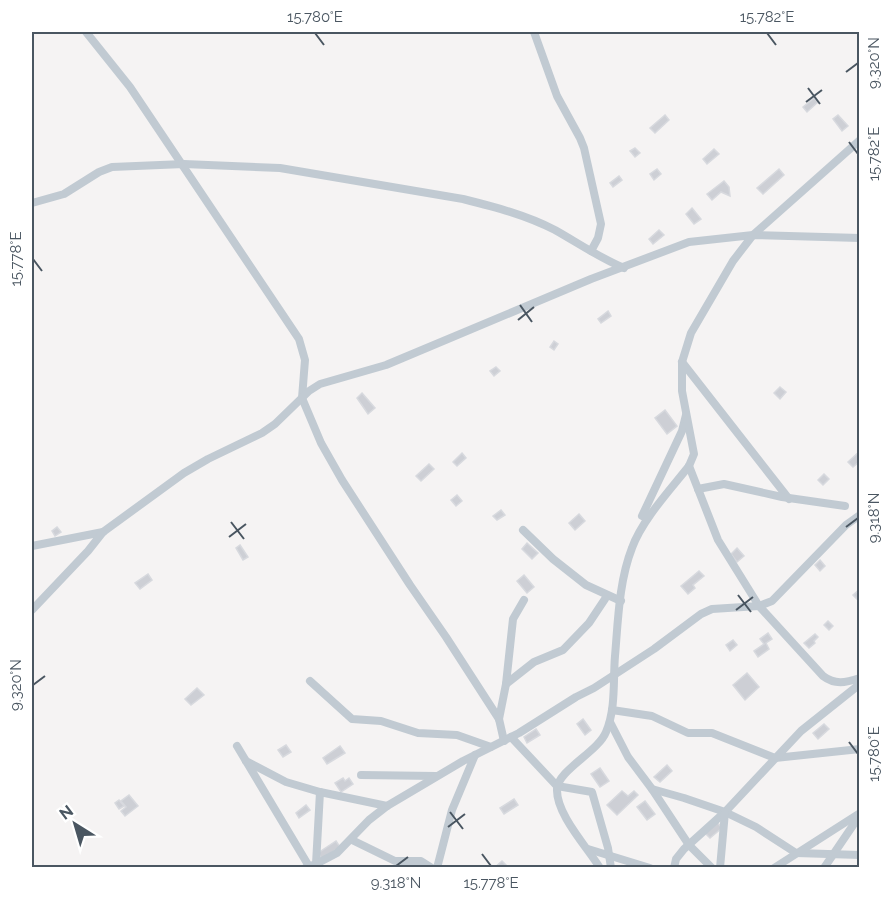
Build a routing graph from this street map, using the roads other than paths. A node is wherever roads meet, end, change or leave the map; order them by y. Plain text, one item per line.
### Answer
1 (86, 32) edge
2 (534, 32) edge
3 (860, 140) edge
4 (184, 164) junction
5 (32, 202) edge
6 (753, 235) junction
7 (860, 238) edge
8 (591, 251) junction
9 (624, 268) junction
10 (682, 362) junction
11 (302, 398) junction
12 (687, 412) junction
13 (689, 466) junction
14 (698, 489) junction
15 (789, 498) junction
16 (845, 506) dead end
17 (860, 515) edge
18 (642, 516) dead end
19 (523, 530) dead end
20 (103, 532) junction
21 (32, 546) edge
22 (605, 599) dead end
23 (524, 600) dead end
24 (621, 601) junction
25 (759, 606) junction
26 (32, 610) edge
27 (613, 675) junction
28 (860, 678) edge
29 (310, 681) dead end
30 (506, 684) junction
31 (860, 684) edge
32 (612, 710) junction
33 (499, 719) junction
34 (610, 722) junction
35 (507, 739) junction
36 (237, 746) dead end
37 (491, 747) junction
38 (860, 749) edge
39 (475, 755) junction
40 (775, 758) junction
41 (245, 760) junction
42 (361, 775) dead end
43 (436, 776) junction
44 (557, 786) junction
45 (652, 789) junction
46 (320, 792) junction
47 (387, 806) junction
48 (725, 812) junction
49 (860, 814) edge
50 (352, 840) junction
51 (689, 845) junction
52 (588, 849) junction
53 (796, 853) junction
54 (834, 854) junction
55 (609, 855) junction
56 (860, 855) edge
57 (310, 866) edge
58 (432, 867) edge
59 (437, 867) edge
60 (600, 867) edge
61 (611, 867) edge
62 (650, 867) edge
63 (674, 867) edge
64 (712, 867) edge
65 (720, 867) edge
66 (774, 867) edge
67 (824, 867) edge

1 - 4 street
2 - 8 street
3 - 6 street
4 - 5 street
4 - 8 street
4 - 11 street
6 - 7 street
6 - 9 street
6 - 10 street
8 - 9 street
9 - 11 street
10 - 12 street
10 - 15 street
11 - 20 street
11 - 33 street
12 - 13 street
12 - 18 street
13 - 14 street
13 - 24 street
14 - 15 street
14 - 25 street
15 - 16 street
17 - 25 street
19 - 24 street
20 - 21 street
20 - 26 street
22 - 30 street
23 - 30 street
24 - 27 street
25 - 27 street
25 - 28 street
27 - 32 street
27 - 35 street
29 - 37 street
30 - 33 street
31 - 40 street
32 - 34 street
32 - 40 street
33 - 35 street
34 - 44 street
34 - 45 street
35 - 37 street
35 - 44 street
36 - 41 street
37 - 39 street
38 - 40 street
39 - 43 street
39 - 59 street
40 - 48 street
41 - 46 street
41 - 57 street
42 - 43 street
43 - 47 street
44 - 52 street
44 - 55 street
45 - 48 street
45 - 51 street
46 - 47 street
46 - 57 street
47 - 50 street
48 - 51 street
48 - 53 street
48 - 65 street
49 - 53 street
49 - 54 street
50 - 57 street
50 - 58 street
51 - 63 street
51 - 64 street
52 - 55 street
52 - 60 street
53 - 54 street
53 - 66 street
54 - 56 street
54 - 67 street
55 - 61 street
55 - 62 street

